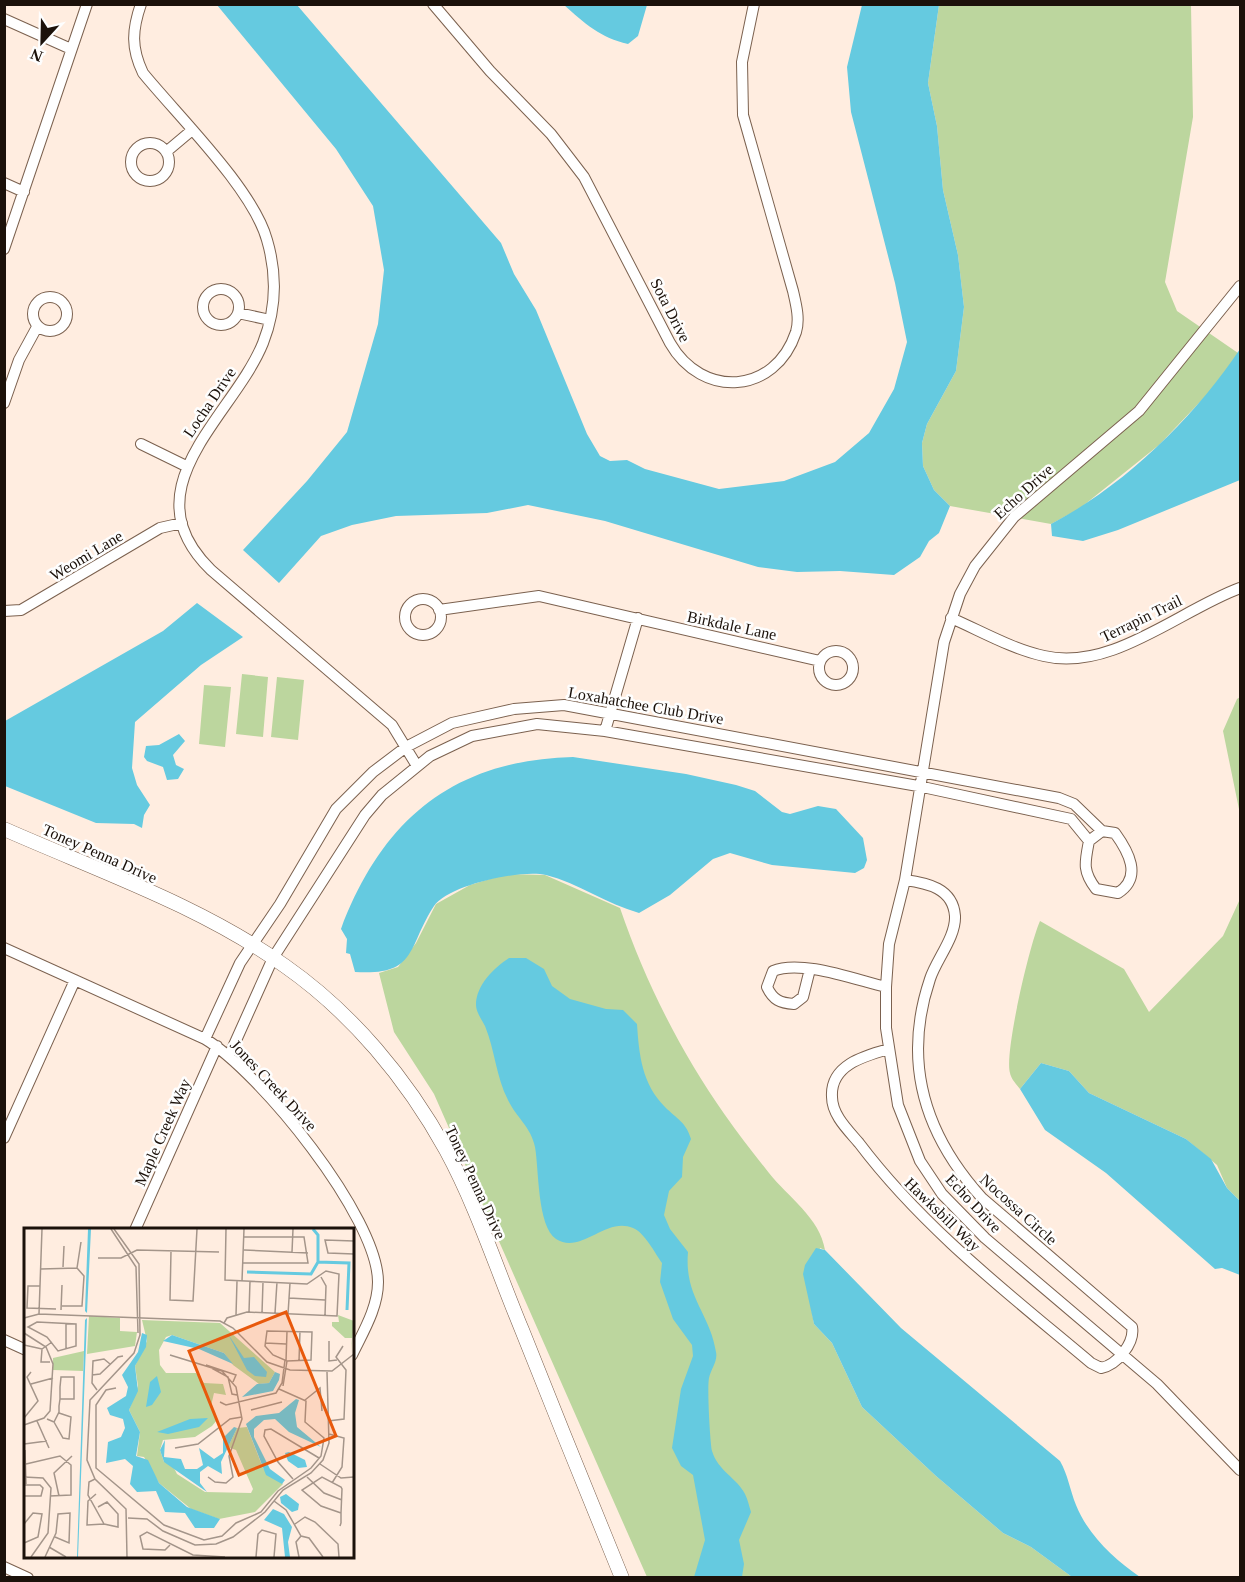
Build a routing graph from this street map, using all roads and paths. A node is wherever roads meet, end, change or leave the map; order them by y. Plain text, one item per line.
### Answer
1 (87, 4) edge
2 (141, 4) edge
3 (433, 4) edge
4 (754, 4) edge
5 (4, 19) edge
6 (71, 49) junction
7 (191, 131) junction
8 (166, 152) dead end
9 (4, 183) edge
10 (24, 192) junction
11 (4, 249) edge
12 (1240, 286) edge
13 (238, 313) dead end
14 (270, 320) junction
15 (37, 327) dead end
16 (4, 404) edge
17 (141, 444) dead end
18 (186, 466) junction
19 (182, 523) junction
20 (1240, 588) edge
21 (439, 610) dead end
22 (4, 611) edge
23 (638, 618) junction
24 (951, 618) junction
25 (820, 661) dead end
26 (610, 713) junction
27 (605, 731) junction
28 (406, 747) junction
29 (417, 766) junction
30 (921, 770) junction
31 (918, 786) junction
32 (4, 829) edge
33 (1102, 831) junction
34 (1089, 841) junction
35 (905, 880) junction
36 (253, 945) junction
37 (4, 948) edge
38 (273, 958) junction
39 (810, 969) dead end
40 (75, 980) junction
41 (886, 987) junction
42 (205, 1039) junction
43 (217, 1046) junction
44 (889, 1049) junction
45 (228, 1056) junction
46 (4, 1138) edge
47 (137, 1228) edge
48 (354, 1326) edge
49 (363, 1330) junction
50 (4, 1340) edge
51 (24, 1349) edge
52 (354, 1350) edge
53 (1122, 1354) junction
54 (1240, 1470) edge
55 (4, 1567) edge
56 (28, 1578) edge
57 (622, 1578) edge

1 - 6 street
2 - 7 street, Locha Drive
3 - 4 street, Sota Drive
5 - 6 street
6 - 10 street
7 - 8 street
7 - 14 street, Locha Drive
9 - 10 street
10 - 11 street
12 - 24 street, Echo Drive
13 - 14 street
14 - 18 street, Locha Drive
15 - 16 street
17 - 18 street
18 - 19 street, Locha Drive
19 - 22 street, Weomi Lane
19 - 28 street, Locha Drive
20 - 24 street, Terrapin Trail
21 - 23 street, Birkdale Lane
23 - 25 street, Birkdale Lane
23 - 26 street
24 - 30 street, Echo Drive
26 - 27 street
26 - 28 street, Loxahatchee Club Drive
26 - 30 street, Loxahatchee Club Drive
27 - 29 street, Loxahatchee Club Drive
27 - 31 street, Loxahatchee Club Drive
28 - 29 street, Locha Drive
28 - 36 street, Loxahatchee Club Drive
29 - 38 street, Loxahatchee Club Drive
30 - 31 street, Echo Drive
30 - 33 street
31 - 34 street
31 - 35 street, Echo Drive
32 - 36 street, Toney Penna Drive
33 - 34 street
33 - 34 street
35 - 41 street, Echo Drive
35 - 53 street, Nocossa Circle
36 - 38 street, Toney Penna Drive
36 - 42 street
37 - 40 street, Jones Creek Drive
38 - 45 street
38 - 57 street, Toney Penna Drive
39 - 41 street
40 - 42 street, Jones Creek Drive
40 - 46 street
41 - 44 street, Echo Drive
42 - 43 street, Jones Creek Drive
43 - 45 street, Jones Creek Drive
43 - 47 street, Maple Creek Way
44 - 53 street, Echo Drive
44 - 53 street, Hawksbill Way
45 - 49 street, Jones Creek Drive
48 - 49 street
49 - 52 street, Jones Creek Drive
50 - 51 street
53 - 54 street, Echo Drive
55 - 56 street

